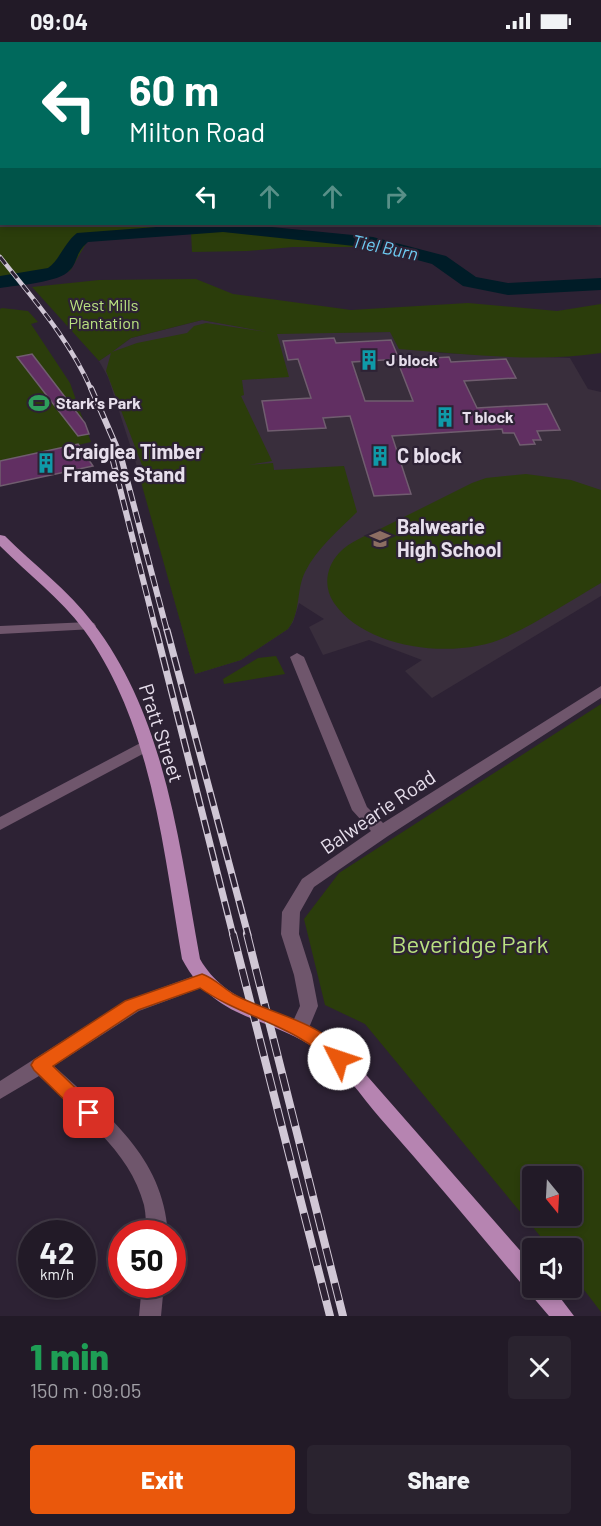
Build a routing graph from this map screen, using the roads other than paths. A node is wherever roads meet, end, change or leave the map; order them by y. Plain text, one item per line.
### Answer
1 (0, 539) edge
2 (89, 626) junction
3 (0, 630) edge
4 (297, 657) dead end
5 (601, 691) edge
6 (146, 745) junction
7 (0, 824) edge
8 (382, 832) junction
9 (202, 980) junction
10 (299, 1030) junction
11 (40, 1065) junction
12 (0, 1091) edge
13 (158, 1220) edge
14 (522, 1268) edge
15 (152, 1298) edge
16 (547, 1298) edge
17 (150, 1316) edge
18 (563, 1316) edge

1 - 2 main road, Pratt Street
2 - 3 street
2 - 6 main road, Pratt Street
4 - 8 street
5 - 8 street, Balwearie Road
6 - 7 street
6 - 9 main road, Pratt Street
8 - 10 street, Balwearie Road
9 - 10 main road
9 - 11 street
10 - 14 main road
11 - 12 street
11 - 13 street
15 - 17 street
16 - 18 main road

